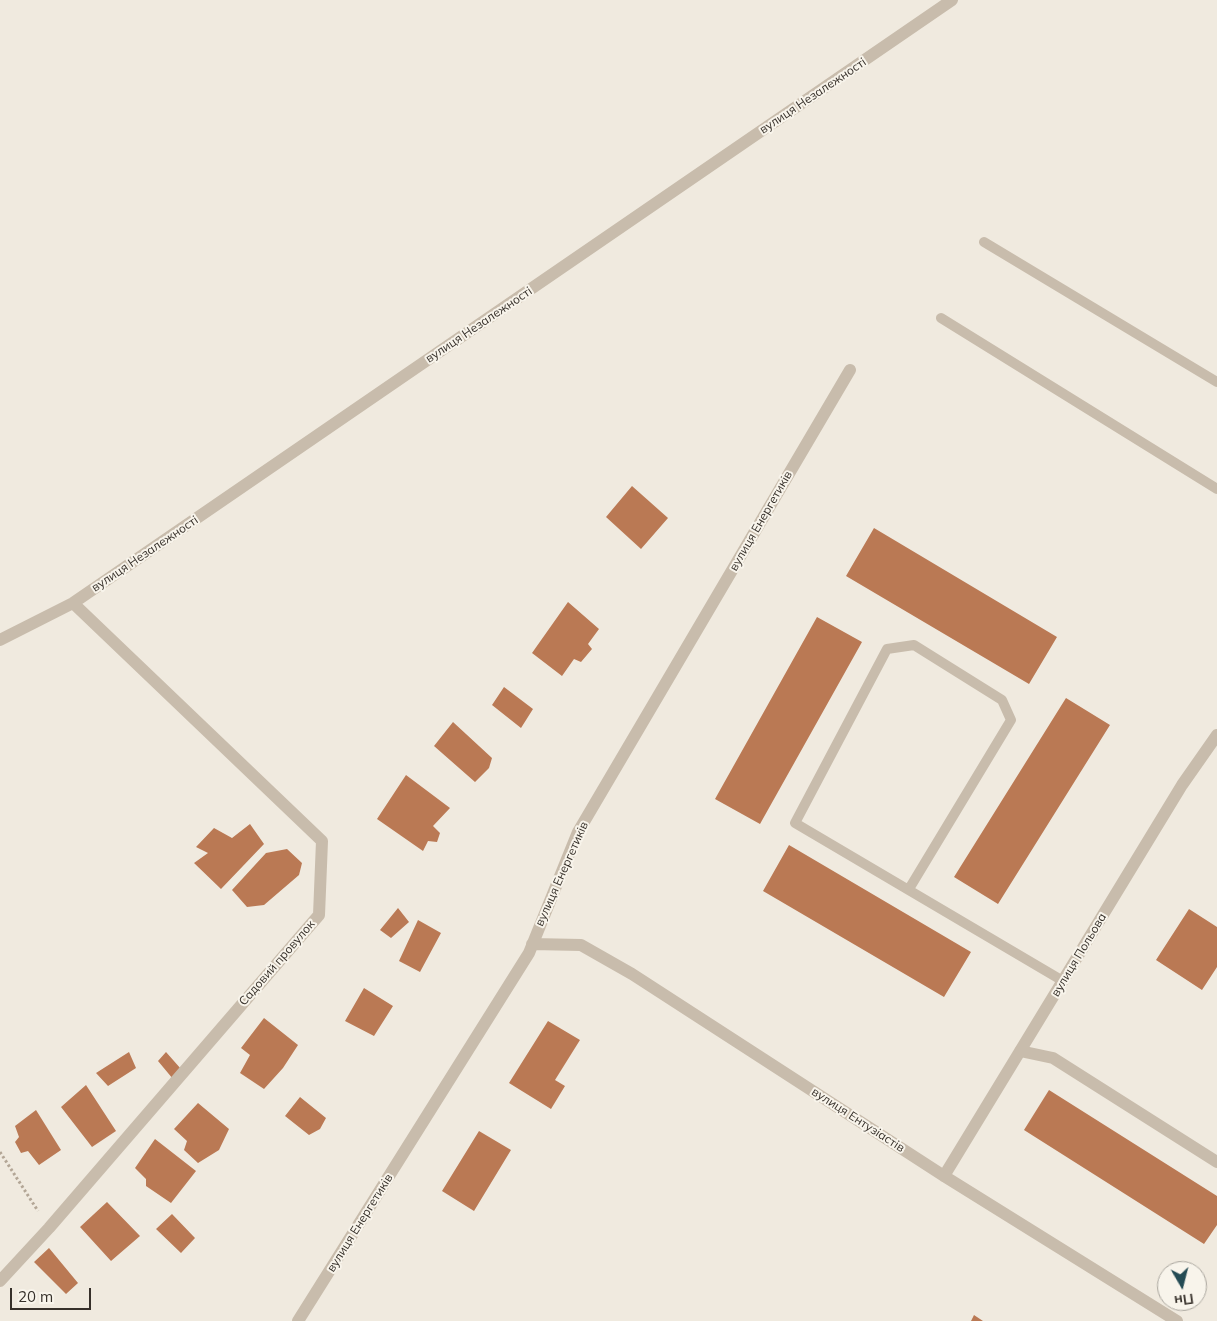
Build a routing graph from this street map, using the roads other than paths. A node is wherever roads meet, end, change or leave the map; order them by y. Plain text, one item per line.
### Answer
1 (952, 0) edge
2 (984, 242) dead end
3 (941, 318) dead end
4 (850, 370) dead end
5 (1217, 382) edge
6 (1217, 489) edge
7 (73, 603) junction
8 (0, 640) edge
9 (1217, 735) edge
10 (909, 889) junction
11 (532, 944) junction
12 (1063, 981) junction
13 (1020, 1051) junction
14 (1217, 1162) edge
15 (944, 1176) junction
16 (0, 1281) edge
17 (298, 1321) edge
18 (1177, 1321) edge

1 - 7 street, вулиця Незалежності
2 - 5 lane
3 - 6 lane
4 - 11 street, вулиця Енергетиків
7 - 8 street, вулиця Незалежності
7 - 16 street, Садовий провулок
9 - 12 street, вулиця Польова
10 - 10 lane
10 - 12 lane
11 - 15 street, вулиця Ентузіастів
11 - 17 street, вулиця Енергетиків
12 - 13 street, вулиця Польова
13 - 14 street
13 - 15 street, вулиця Польова
15 - 18 street, вулиця Ентузіастів

